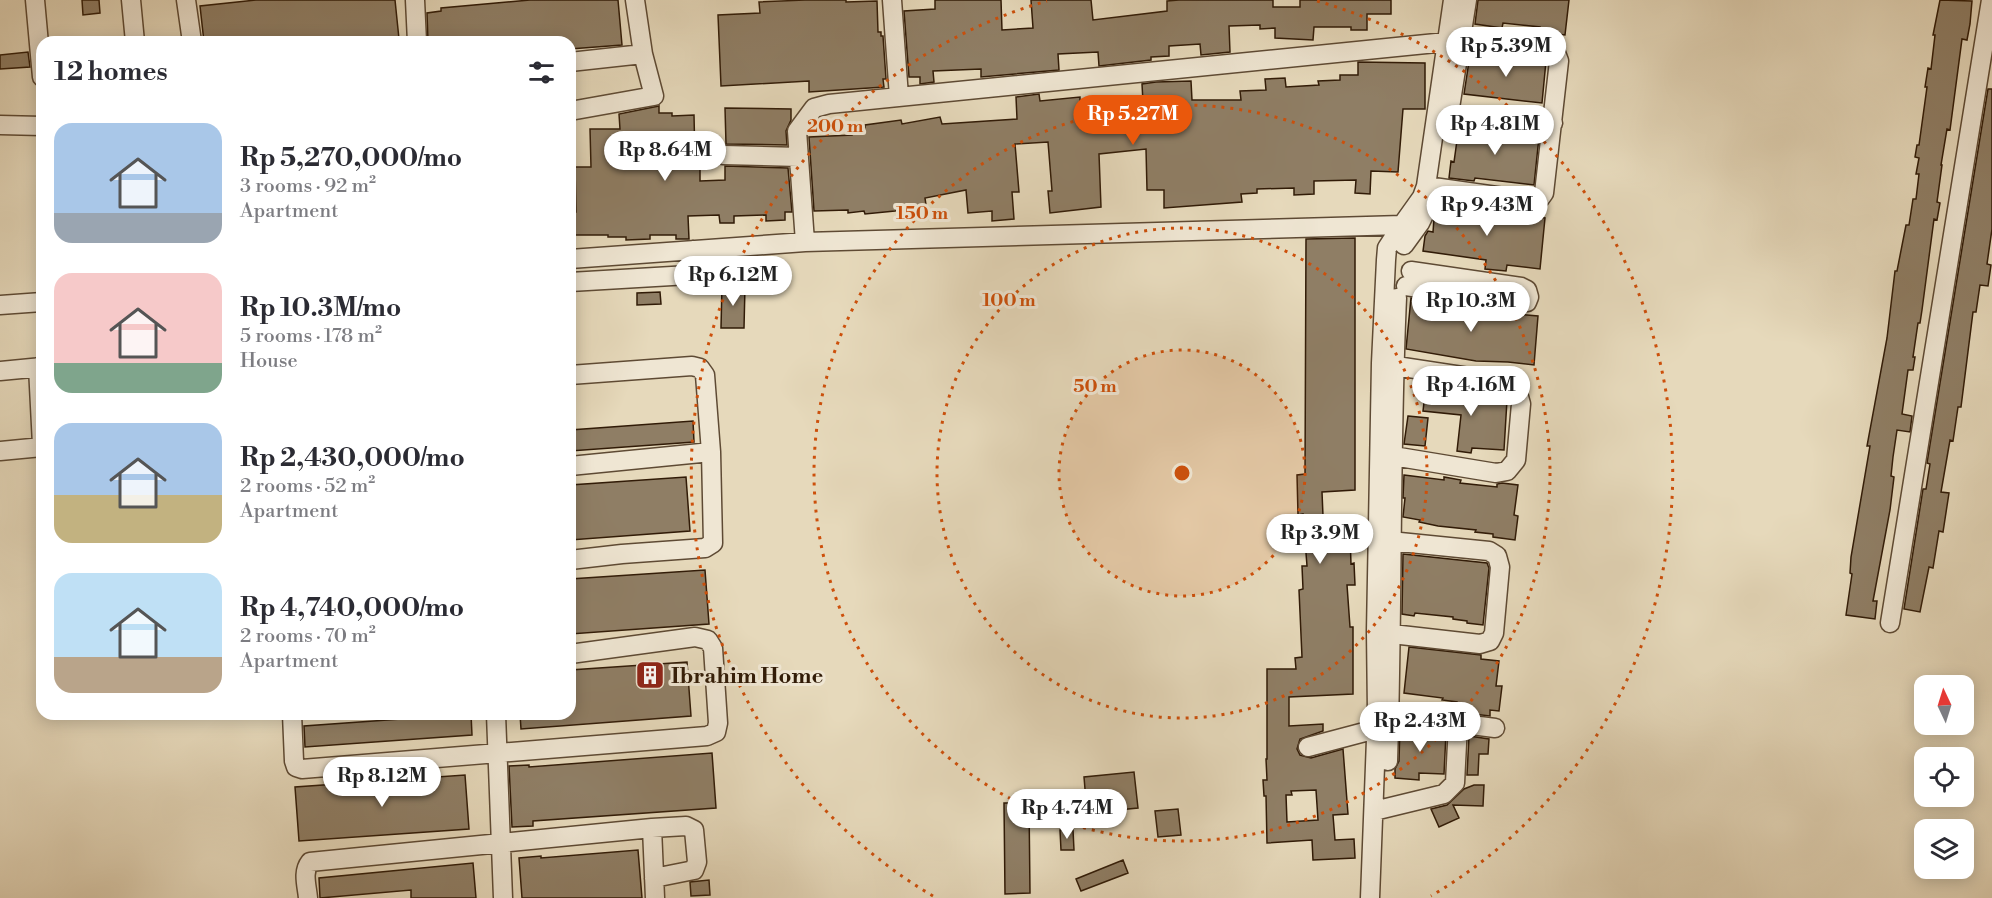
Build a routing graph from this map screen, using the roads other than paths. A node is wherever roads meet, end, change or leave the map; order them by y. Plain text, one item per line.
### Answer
1 (35, 0) edge
2 (131, 0) edge
3 (186, 0) edge
4 (415, 0) edge
5 (635, 0) edge
6 (892, 0) edge
7 (1453, 0) edge
8 (1467, 0) edge
9 (1991, 0) edge
10 (38, 36) edge
11 (134, 36) edge
12 (191, 36) edge
13 (417, 36) edge
14 (1453, 43) junction
15 (643, 54) junction
16 (576, 62) edge
17 (899, 97) junction
18 (576, 110) edge
19 (1449, 114) junction
20 (1553, 123) junction
21 (0, 125) edge
22 (36, 126) edge
23 (723, 155) dead end
24 (799, 157) junction
25 (1432, 187) junction
26 (1399, 235) junction
27 (805, 242) junction
28 (693, 250) junction
29 (576, 259) edge
30 (576, 282) edge
31 (1400, 289) junction
32 (36, 302) edge
33 (0, 305) edge
34 (1388, 364) junction
35 (36, 367) edge
36 (0, 371) edge
37 (576, 375) edge
38 (36, 447) edge
39 (0, 451) edge
40 (711, 452) junction
41 (1393, 456) junction
42 (576, 465) edge
43 (1385, 540) junction
44 (576, 559) edge
45 (1890, 623) dead end
46 (1392, 634) junction
47 (576, 653) edge
48 (1381, 719) junction
49 (292, 720) edge
50 (496, 720) edge
51 (1458, 724) junction
52 (1496, 728) dead end
53 (1308, 747) dead end
54 (499, 753) junction
55 (1380, 810) junction
56 (652, 828) junction
57 (500, 842) junction
58 (654, 878) junction
59 (308, 898) edge
60 (503, 898) edge
61 (655, 898) edge
62 (1370, 898) edge

1 - 10 street
2 - 11 street
3 - 12 street
4 - 13 street
5 - 15 street
6 - 17 street
7 - 14 street
8 - 14 street
9 - 45 street
14 - 17 street
14 - 19 street
14 - 20 street
14 - 25 street
15 - 16 street
15 - 18 street
17 - 24 street
19 - 20 street
19 - 25 street
20 - 25 street
21 - 22 street
23 - 24 street
24 - 27 street
25 - 26 street
26 - 27 street
26 - 31 street
26 - 31 street
27 - 28 street
28 - 29 street
28 - 30 street
31 - 31 street
31 - 34 street
32 - 33 street
34 - 41 street
34 - 41 street
34 - 43 street
35 - 36 street
37 - 40 street
38 - 39 street
40 - 42 street
40 - 44 street
41 - 43 street
43 - 46 street
43 - 46 street
43 - 48 street
46 - 48 street
47 - 54 street
48 - 51 street
48 - 53 street
48 - 55 street
49 - 54 street
50 - 54 street
51 - 52 street
51 - 55 street
54 - 57 street
55 - 62 street
56 - 57 street
56 - 58 street
56 - 58 street
57 - 59 street
57 - 60 street
58 - 61 street

